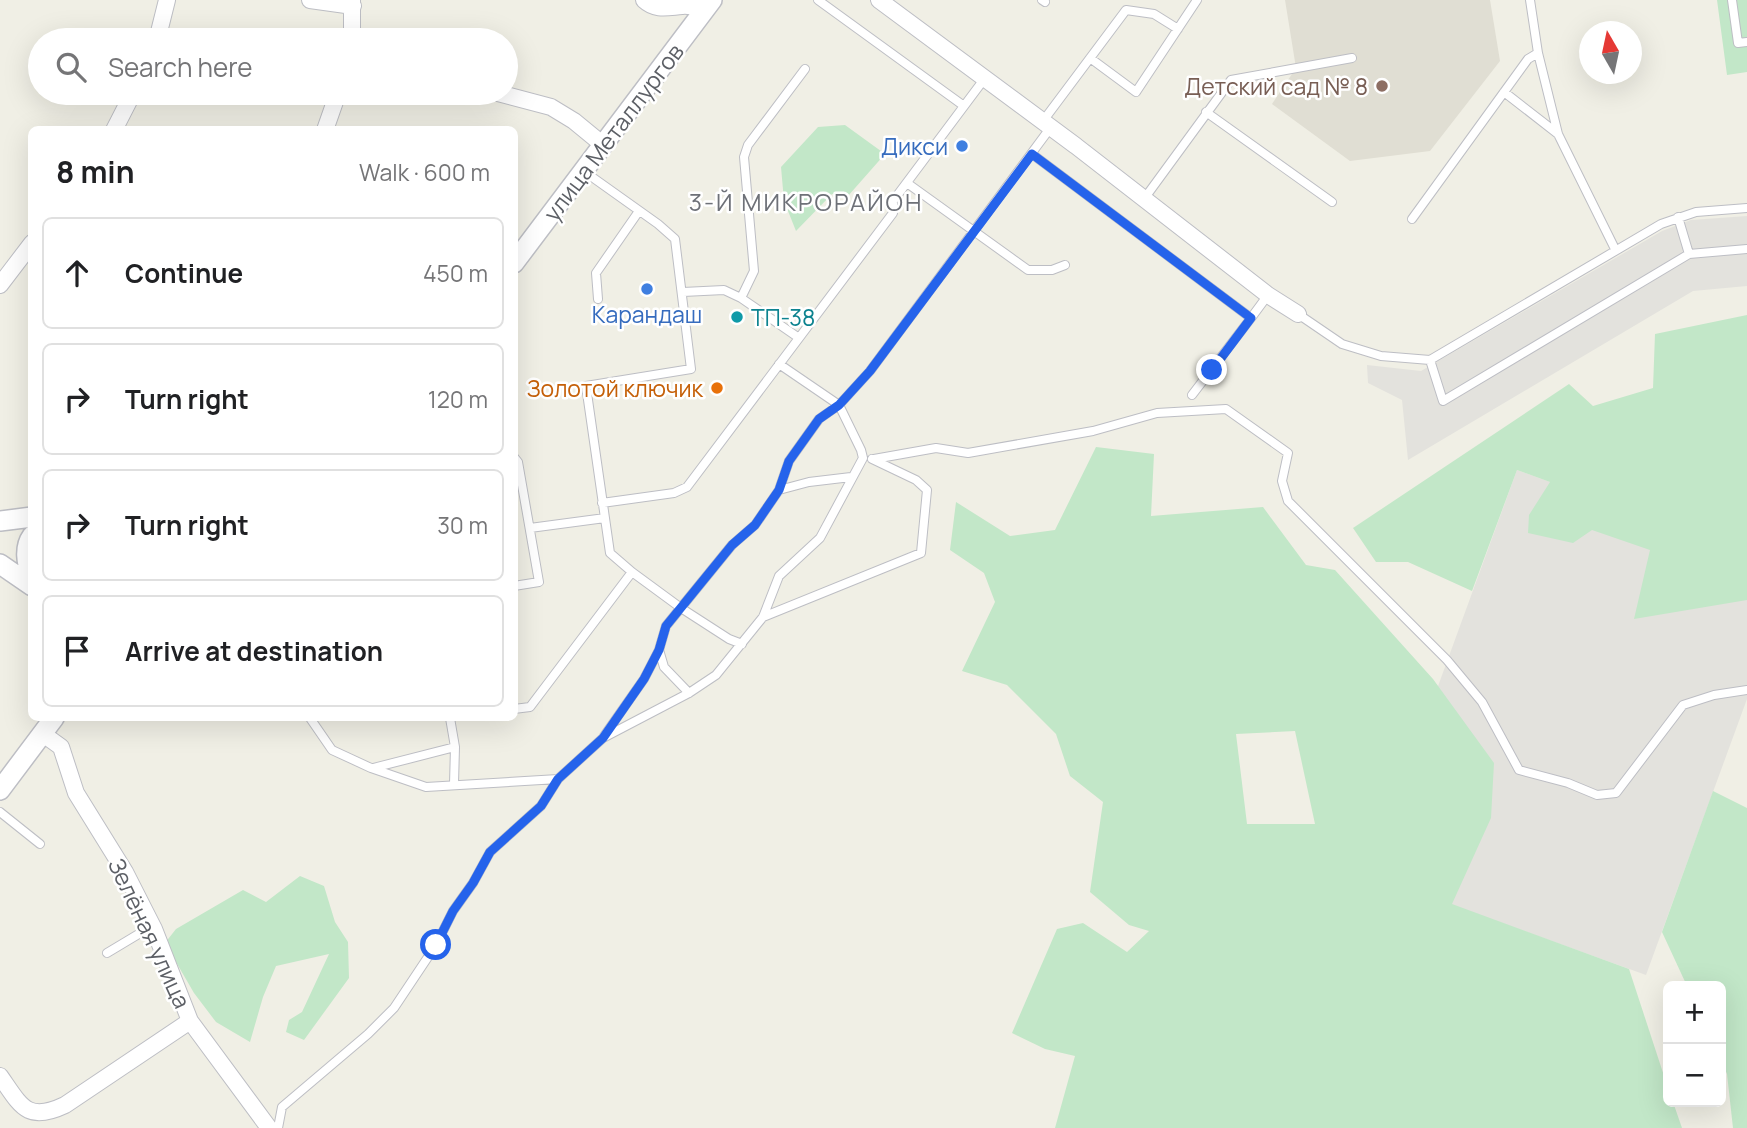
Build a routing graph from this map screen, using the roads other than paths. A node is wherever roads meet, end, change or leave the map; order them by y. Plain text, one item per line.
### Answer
1 (167, 0) edge
2 (310, 0) edge
3 (645, 0) edge
4 (818, 0) edge
5 (879, 0) edge
6 (1197, 0) edge
7 (1530, 0) edge
8 (1732, 0) edge
9 (352, 3) edge
10 (708, 5) edge
11 (160, 28) edge
12 (352, 28) edge
13 (1178, 29) junction
14 (1747, 41) edge
15 (1538, 53) junction
16 (1090, 58) junction
17 (1352, 58) dead end
18 (805, 69) dead end
19 (985, 78) junction
20 (1504, 92) junction
21 (518, 98) edge
22 (127, 105) edge
23 (334, 105) edge
24 (964, 106) junction
25 (1206, 112) junction
26 (1047, 124) junction
27 (116, 126) edge
28 (326, 126) edge
29 (1558, 134) junction
30 (602, 144) junction
31 (1032, 154) junction
32 (583, 170) junction
33 (907, 183) junction
34 (1144, 199) junction
35 (1332, 202) dead end
36 (1747, 208) edge
37 (639, 211) junction
38 (1678, 217) junction
39 (1412, 219) dead end
40 (974, 232) junction
41 (28, 248) edge
42 (1615, 249) junction
43 (1747, 249) edge
44 (1689, 254) junction
45 (518, 258) edge
46 (1065, 265) dead end
47 (0, 285) edge
48 (683, 292) junction
49 (1268, 295) junction
50 (741, 298) junction
51 (598, 299) dead end
52 (1297, 314) joint
53 (1251, 318) junction
54 (799, 338) junction
55 (1430, 360) junction
56 (779, 364) junction
57 (1192, 396) dead end
58 (839, 405) junction
59 (863, 458) junction
60 (874, 460) junction
61 (518, 462) edge
62 (850, 477) junction
63 (779, 490) junction
64 (602, 503) junction
65 (28, 518) edge
66 (604, 518) junction
67 (0, 521) edge
68 (530, 528) junction
69 (0, 564) edge
70 (632, 572) junction
71 (28, 583) edge
72 (518, 585) edge
73 (681, 608) junction
74 (763, 617) junction
75 (742, 644) junction
76 (659, 650) junction
77 (1747, 690) edge
78 (689, 693) junction
79 (518, 708) edge
80 (312, 721) edge
81 (451, 721) edge
82 (49, 726) edge
83 (603, 738) junction
84 (455, 747) junction
85 (371, 768) junction
86 (558, 779) junction
87 (454, 784) junction
88 (0, 790) edge
89 (0, 812) edge
90 (40, 844) dead end
91 (154, 929) junction
92 (107, 953) dead end
93 (190, 1021) junction
94 (0, 1076) edge
95 (269, 1128) edge
96 (278, 1128) edge

1 - 11 street
2 - 9 street
3 - 10 street
4 - 24 lane
5 - 19 street
6 - 13 lane
7 - 15 lane
8 - 14 lane
9 - 12 street
10 - 30 street, улица Металлургов
13 - 16 lane
13 - 16 lane
15 - 20 lane
15 - 29 lane
16 - 26 lane
17 - 25 lane
18 - 50 lane
19 - 24 lane
19 - 26 street
20 - 29 lane
20 - 39 lane
21 - 30 street
22 - 27 street
23 - 28 street
24 - 33 lane
25 - 34 lane
25 - 35 lane
26 - 31 lane
26 - 34 street
29 - 42 lane
30 - 32 street, улица Металлургов
31 - 40 lane
31 - 53 lane
32 - 37 lane
32 - 45 street, улица Металлургов
33 - 40 lane
33 - 54 lane
34 - 49 street
36 - 38 lane
37 - 48 lane
37 - 51 lane
38 - 42 lane
38 - 44 lane
40 - 46 lane
40 - 58 lane
41 - 47 street
42 - 55 lane
43 - 44 lane
44 - 55 lane
48 - 50 lane
48 - 64 lane
49 - 52 street
49 - 53 lane
50 - 54 lane
52 - 55 lane
53 - 57 lane
54 - 56 lane
56 - 58 lane
56 - 64 lane
58 - 59 lane
58 - 63 lane
59 - 60 lane
59 - 62 lane
60 - 74 lane
60 - 77 lane
61 - 68 lane
62 - 63 lane
62 - 74 lane
63 - 73 lane
64 - 66 lane
65 - 67 street
66 - 68 lane
66 - 70 lane
68 - 72 lane
69 - 71 street
70 - 73 lane
70 - 79 lane
73 - 75 lane
73 - 76 lane
74 - 75 lane
75 - 78 lane
76 - 78 lane
76 - 83 lane
78 - 83 lane
80 - 85 lane
81 - 84 lane
82 - 88 street
82 - 91 street, Зелёная улица
83 - 86 lane
84 - 85 lane
84 - 87 lane
85 - 87 lane
86 - 87 lane
86 - 96 lane
89 - 90 lane
91 - 92 lane
91 - 93 street, Зелёная улица
93 - 94 street
93 - 95 street, Зелёная улица

